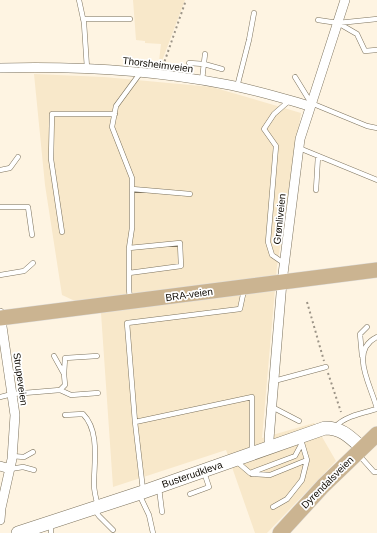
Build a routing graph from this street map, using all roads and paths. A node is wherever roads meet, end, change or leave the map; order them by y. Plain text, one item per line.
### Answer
1 (79, 0) edge
2 (186, 0) edge
3 (344, 0) edge
4 (254, 13) dead end
5 (83, 19) junction
6 (130, 19) dead end
7 (377, 19) edge
8 (318, 20) dead end
9 (338, 22) junction
10 (376, 50) dead end
11 (205, 54) dead end
12 (189, 63) dead end
13 (204, 64) junction
14 (0, 68) edge
15 (87, 68) junction
16 (222, 69) dead end
17 (141, 72) junction
18 (161, 74) junction
19 (295, 77) dead end
20 (202, 80) junction
21 (237, 87) junction
22 (290, 100) junction
23 (311, 104) junction
24 (115, 114) junction
25 (377, 128) edge
26 (299, 148) junction
27 (318, 156) junction
28 (18, 157) dead end
29 (0, 170) edge
30 (377, 180) edge
31 (132, 189) junction
32 (316, 190) dead end
33 (190, 194) dead end
34 (0, 207) edge
35 (62, 232) dead end
36 (32, 234) dead end
37 (129, 248) junction
38 (33, 263) dead end
39 (285, 264) junction
40 (377, 270) edge
41 (129, 273) junction
42 (0, 275) edge
43 (282, 282) junction
44 (244, 287) junction
45 (131, 302) junction
46 (307, 302) dead end
47 (0, 316) edge
48 (367, 327) dead end
49 (377, 337) edge
50 (54, 356) dead end
51 (97, 356) dead end
52 (362, 357) junction
53 (326, 366) junction
54 (64, 374) junction
55 (274, 381) junction
56 (60, 390) junction
57 (98, 393) dead end
58 (12, 394) junction
59 (0, 397) edge
60 (272, 408) junction
61 (341, 412) dead end
62 (65, 415) dead end
63 (299, 421) dead end
64 (135, 422) junction
65 (334, 428) junction
66 (377, 434) edge
67 (300, 440) junction
68 (270, 448) junction
69 (360, 451) junction
70 (33, 452) dead end
71 (252, 454) junction
72 (12, 456) junction
73 (234, 460) junction
74 (306, 460) junction
75 (0, 466) edge
76 (10, 469) junction
77 (34, 470) dead end
78 (203, 470) junction
79 (377, 472) edge
80 (250, 473) junction
81 (159, 486) junction
82 (141, 492) junction
83 (190, 494) dead end
84 (96, 506) junction
85 (273, 507) dead end
86 (162, 512) dead end
87 (0, 520) edge
88 (51, 527) edge
89 (113, 530) dead end
90 (18, 533) edge
91 (153, 533) edge
92 (280, 533) edge

1 - 5 lane
2 - 18 path
3 - 9 street, Grønliveien
4 - 21 lane
5 - 6 lane
5 - 15 lane
7 - 9 lane
8 - 9 lane
9 - 10 lane
9 - 23 street, Grønliveien
11 - 13 lane
12 - 13 lane
13 - 16 lane
13 - 20 lane
14 - 15 street, Thorsheimveien
15 - 17 street, Thorsheimveien
17 - 18 street, Thorsheimveien
17 - 24 lane
18 - 20 street, Thorsheimveien
19 - 23 lane
20 - 21 street, Thorsheimveien
21 - 22 street, Thorsheimveien
22 - 23 street, Thorsheimveien
22 - 39 lane
23 - 25 lane
23 - 26 street, Grønliveien
24 - 31 lane
24 - 35 lane
26 - 27 lane
26 - 39 street, Grønliveien
27 - 30 lane
27 - 32 lane
28 - 29 lane
31 - 33 lane
31 - 37 lane
34 - 36 lane
37 - 41 lane
37 - 41 lane
38 - 42 lane
39 - 43 street, Grønliveien
40 - 43 main road, BRA-veien
41 - 45 lane
43 - 44 main road, BRA-veien
43 - 55 street, Grønliveien
44 - 45 main road, BRA-veien
44 - 64 lane
45 - 47 main road, BRA-veien
46 - 53 path
47 - 58 street, Strupeveien
48 - 52 lane
49 - 52 lane
50 - 54 lane
51 - 54 lane
52 - 65 lane
53 - 55 lane
53 - 61 path
54 - 56 lane
55 - 60 street, Grønliveien
56 - 57 lane
56 - 58 lane
58 - 59 lane
58 - 72 street, Strupeveien
60 - 63 lane
60 - 68 street, Grønliveien
62 - 84 lane
64 - 71 lane
64 - 82 lane
65 - 67 street, Busterudkleva
65 - 69 street
66 - 69 main road, Dyrendalsveien
67 - 68 street, Busterudkleva
67 - 74 lane
67 - 80 lane
68 - 71 street, Busterudkleva
69 - 79 lane
69 - 92 main road, Dyrendalsveien
70 - 72 lane
71 - 73 street, Busterudkleva
72 - 76 street, Strupeveien
73 - 78 street, Busterudkleva
73 - 80 lane
74 - 80 lane
74 - 85 lane
75 - 76 street
76 - 77 lane
76 - 87 street, Strupeveien
78 - 81 street, Busterudkleva
78 - 83 lane
81 - 82 street, Busterudkleva
81 - 86 lane
82 - 84 street, Busterudkleva
82 - 91 lane
84 - 88 street, Busterudkleva
84 - 89 lane
88 - 90 street, Busterudkleva

